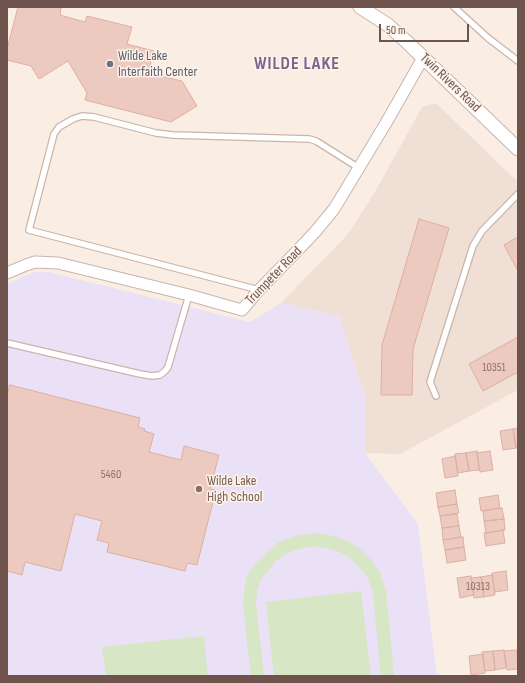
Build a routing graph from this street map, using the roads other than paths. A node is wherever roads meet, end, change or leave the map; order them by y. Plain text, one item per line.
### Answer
1 (360, 7) edge
2 (454, 7) edge
3 (423, 58) junction
4 (518, 61) edge
5 (518, 149) edge
6 (359, 168) junction
7 (518, 194) edge
8 (7, 273) edge
9 (259, 290) junction
10 (188, 295) junction
11 (7, 343) edge
12 (436, 396) dead end

1 - 3 street, Twin Rivers Road
2 - 4 lane
3 - 5 street, Twin Rivers Road
3 - 6 street, Trumpeter Road
6 - 9 street, Trumpeter Road
6 - 9 lane
7 - 12 lane
8 - 10 street, Trumpeter Road
9 - 10 street, Trumpeter Road
10 - 11 lane

